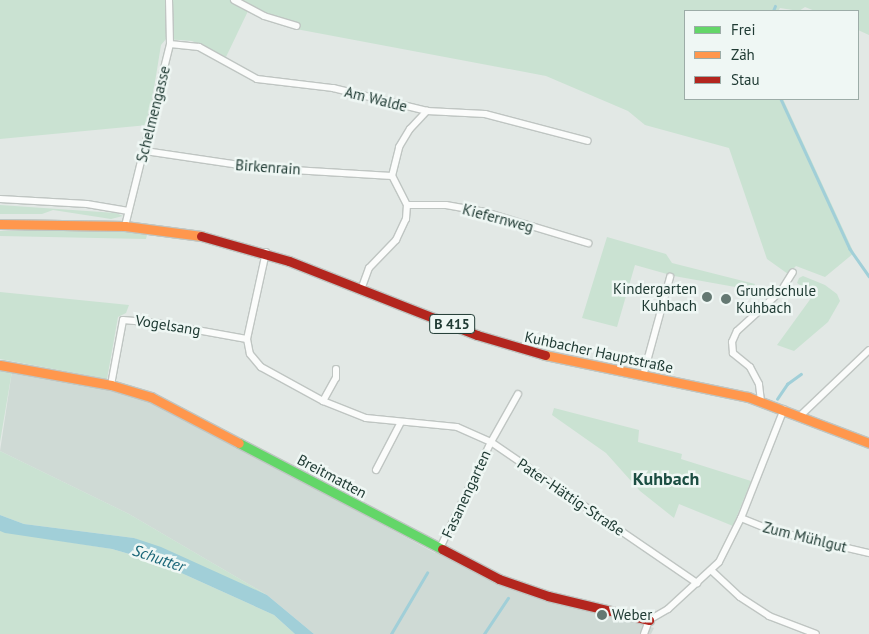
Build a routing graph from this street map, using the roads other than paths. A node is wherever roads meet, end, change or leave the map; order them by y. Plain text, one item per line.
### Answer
1 (169, 0) edge
2 (234, 0) edge
3 (296, 26) dead end
4 (170, 44) junction
5 (428, 111) junction
6 (588, 140) dead end
7 (145, 151) junction
8 (392, 176) junction
9 (0, 199) edge
10 (407, 205) junction
11 (128, 211) junction
12 (0, 224) edge
13 (125, 226) junction
14 (588, 243) dead end
15 (266, 252) junction
16 (793, 272) dead end
17 (670, 277) dead end
18 (362, 287) junction
19 (248, 339) junction
20 (869, 350) edge
21 (0, 365) edge
22 (336, 370) dead end
23 (643, 376) junction
24 (111, 385) junction
25 (518, 394) dead end
26 (323, 401) junction
27 (761, 402) junction
28 (784, 409) junction
29 (801, 415) junction
30 (401, 422) junction
31 (491, 442) junction
32 (869, 443) edge
33 (376, 470) dead end
34 (741, 518) junction
35 (440, 548) junction
36 (869, 553) edge
37 (712, 571) junction
38 (697, 583) junction
39 (649, 620) junction
40 (644, 634) edge
41 (816, 634) edge

1 - 4 street, Schelmengasse
2 - 3 street
4 - 5 street, Am Walde
4 - 7 street, Schelmengasse
5 - 6 street, Am Walde
5 - 8 street
7 - 8 street, Birkenrain
7 - 11 street, Schelmengasse
8 - 10 street
9 - 11 street
10 - 14 street, Kiefernweg
10 - 18 street
11 - 13 street, Schelmengasse
12 - 13 main road, B 415
13 - 15 main road, Kuhbacher Hauptstraße / B 415
15 - 18 main road, Kuhbacher Hauptstraße / B 415
15 - 19 street
16 - 27 street
17 - 23 street
18 - 23 main road, Kuhbacher Hauptstraße / B 415
19 - 24 street, Vogelsang
19 - 26 street, Fasanengarten
20 - 29 street
21 - 24 main road, Breitmatten
22 - 26 street
23 - 27 main road, Kuhbacher Hauptstraße / B 415
24 - 35 main road, Breitmatten
25 - 31 street
26 - 30 street, Fasanengarten
27 - 28 main road, Kuhbacher Hauptstraße / B 415
28 - 29 main road, Kuhbacher Hauptstraße / B 415
28 - 34 street
29 - 32 main road, Kuhbacher Hauptstraße / B 415
30 - 31 street, Fasanengarten
30 - 33 street
31 - 35 street, Fasanengarten
31 - 38 street, Pater-Hättig-Straße
34 - 36 street, Zum Mühlgut
34 - 37 street
35 - 39 main road, Breitmatten
37 - 38 street
37 - 41 street
38 - 39 street
39 - 40 street

